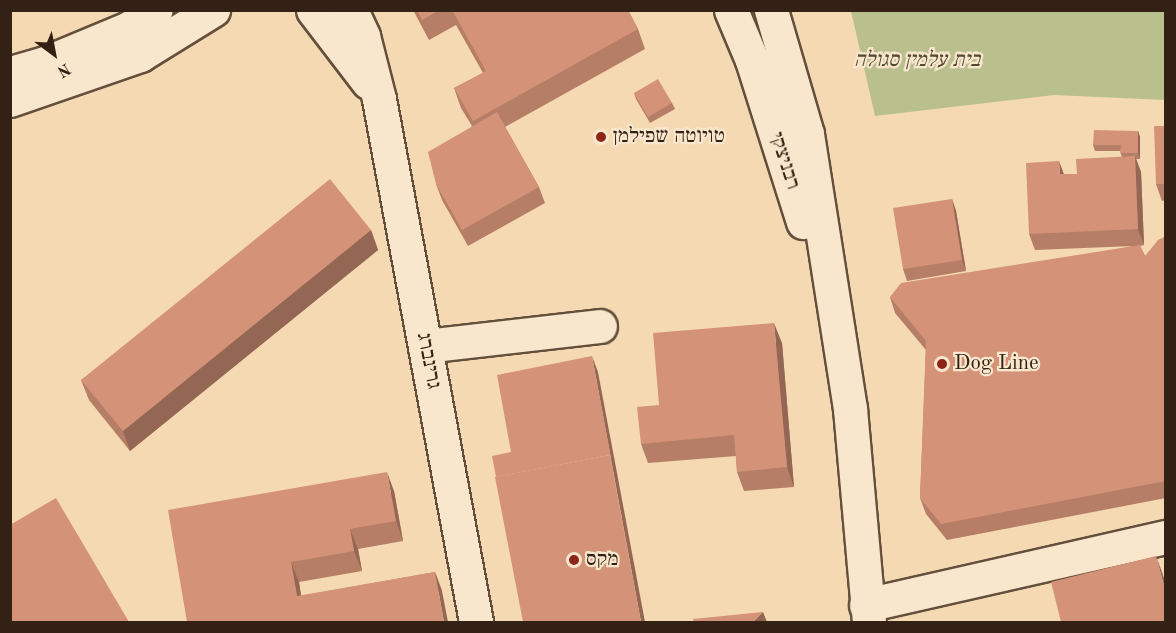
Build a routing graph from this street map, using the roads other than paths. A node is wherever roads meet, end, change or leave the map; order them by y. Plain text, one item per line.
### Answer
1 (156, 10) edge
2 (213, 10) edge
3 (313, 10) edge
4 (351, 10) edge
5 (731, 10) edge
6 (771, 10) edge
7 (10, 73) edge
8 (379, 99) junction
9 (10, 100) edge
10 (832, 313) junction
11 (600, 326) dead end
12 (425, 346) junction
13 (1166, 537) edge
14 (868, 614) edge
15 (476, 622) edge

1 - 7 street
2 - 9 street
3 - 8 street, גרינברג
4 - 8 street, גרינברג
5 - 10 street, רבניצקי
6 - 10 street, רבניצקי
8 - 12 street, גרינברג
10 - 14 street, רבניצקי
11 - 12 street
12 - 15 street, גרינברג
13 - 14 street

